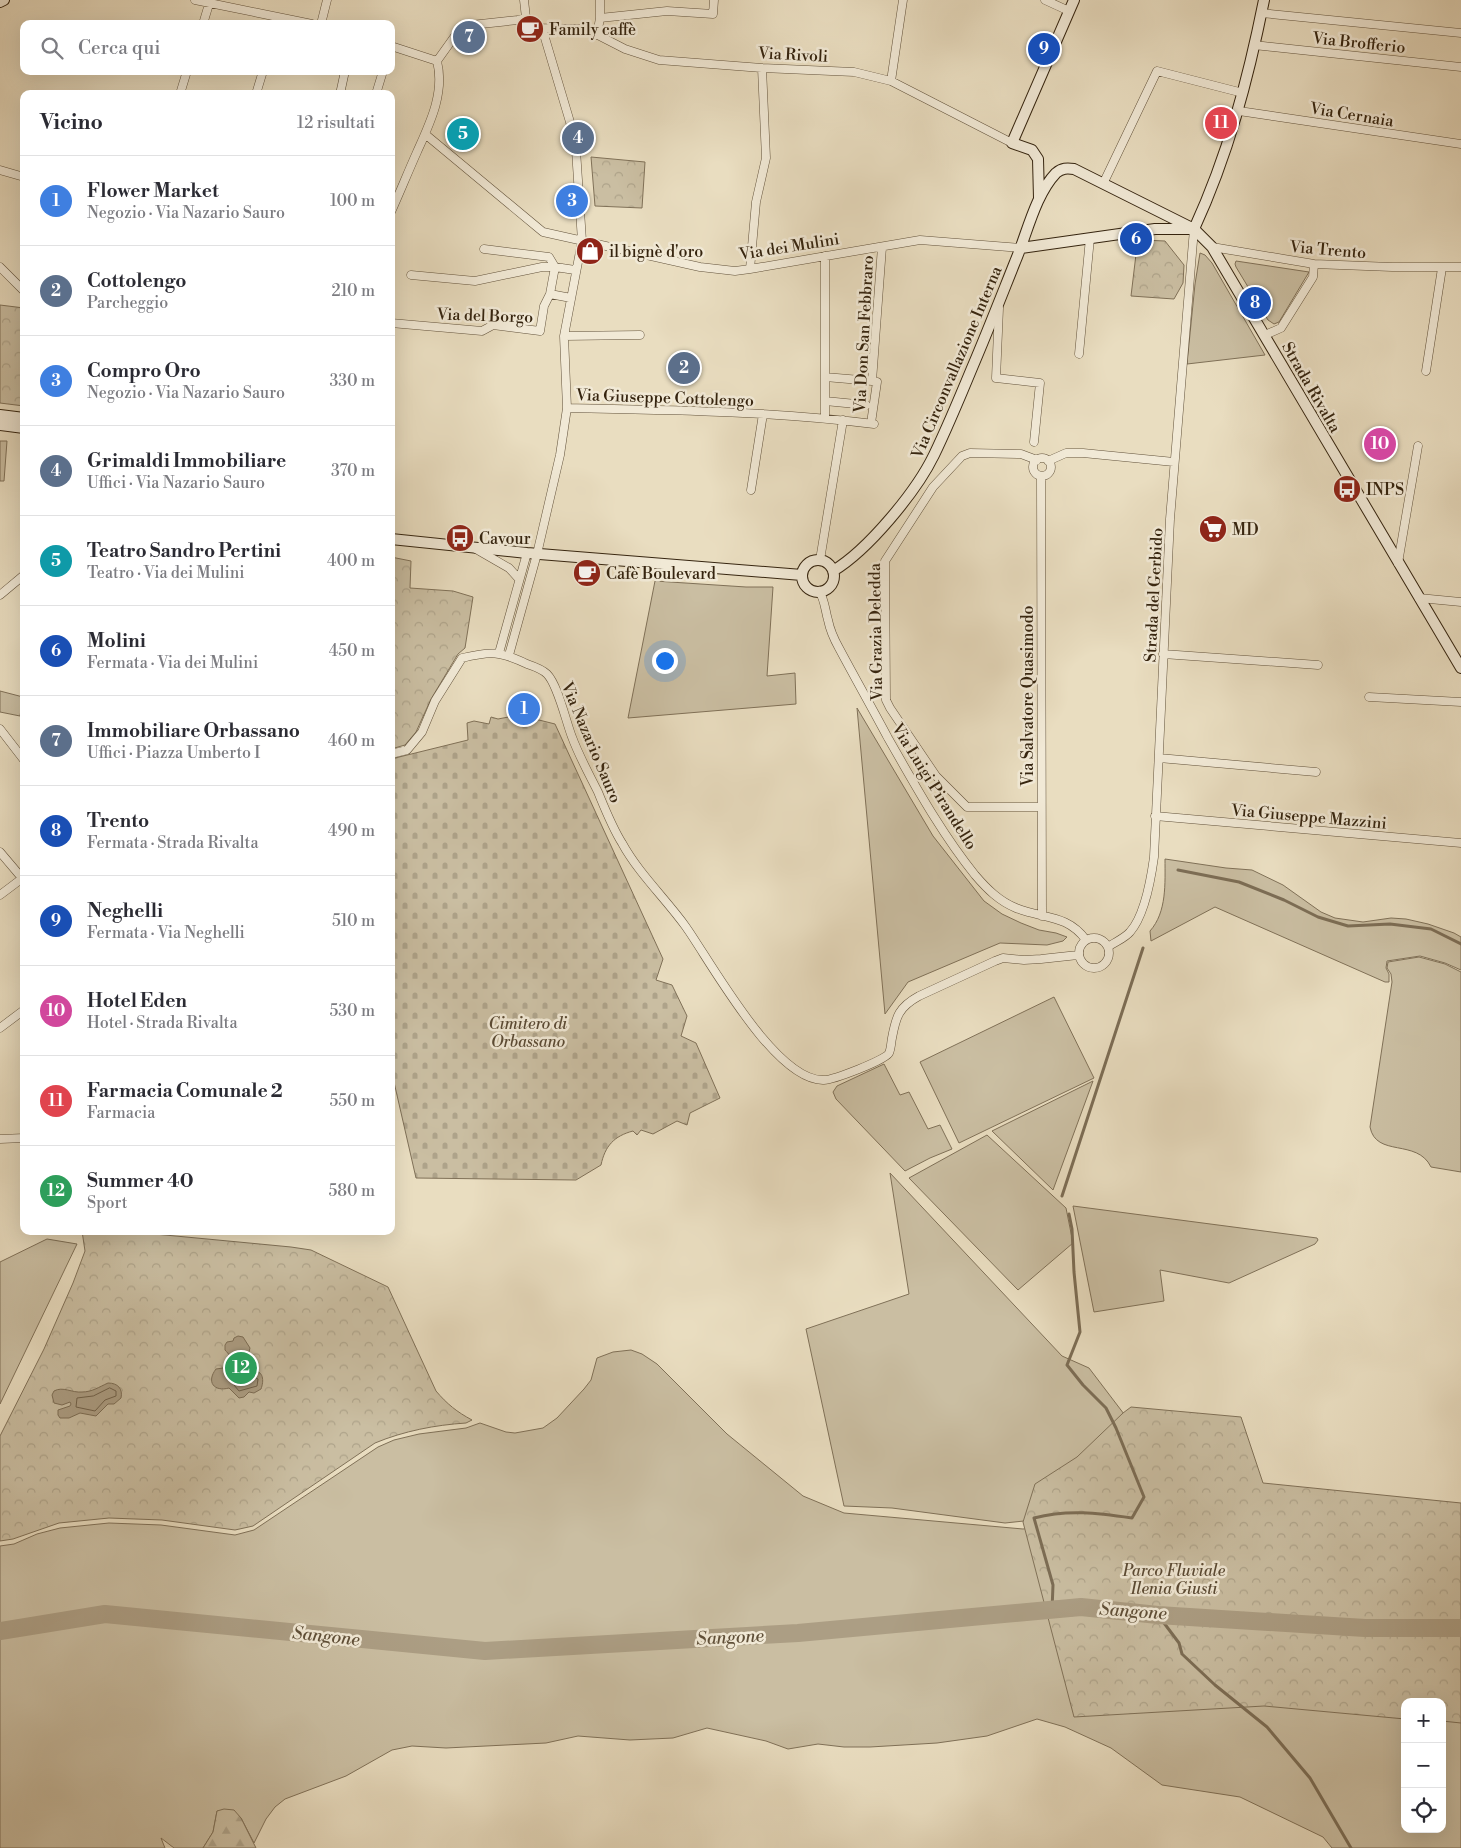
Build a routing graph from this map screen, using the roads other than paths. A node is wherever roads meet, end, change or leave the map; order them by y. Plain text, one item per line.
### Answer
1 (4, 0) edge
2 (195, 0) edge
3 (327, 0) edge
4 (524, 0) edge
5 (600, 0) edge
6 (714, 0) edge
7 (902, 0) edge
8 (1045, 0) edge
9 (1074, 0) edge
10 (1264, 0) edge
11 (0, 2) edge
12 (210, 4) junction
13 (1069, 11) junction
14 (1261, 13) junction
15 (526, 18) junction
16 (600, 18) junction
17 (204, 20) edge
18 (278, 20) edge
19 (322, 20) edge
20 (542, 28) junction
21 (1461, 33) edge
22 (597, 35) junction
23 (1254, 45) junction
24 (395, 47) edge
25 (438, 60) junction
26 (1461, 67) edge
27 (762, 68) junction
28 (186, 75) edge
29 (262, 75) edge
30 (344, 75) edge
31 (382, 75) edge
32 (891, 81) junction
33 (181, 90) edge
34 (257, 90) edge
35 (341, 90) edge
36 (377, 90) edge
37 (1244, 93) junction
38 (1239, 111) junction
39 (425, 134) junction
40 (1012, 142) junction
41 (1461, 144) edge
42 (0, 170) edge
43 (20, 175) edge
44 (1103, 184) junction
45 (1039, 199) junction
46 (395, 203) edge
47 (1194, 229) junction
48 (1090, 238) junction
49 (582, 241) junction
50 (882, 247) junction
51 (1212, 247) junction
52 (1021, 248) junction
53 (484, 249) dead end
54 (825, 256) junction
55 (1314, 264) junction
56 (0, 267) edge
57 (555, 267) junction
58 (1461, 267) edge
59 (1442, 268) junction
60 (750, 269) junction
61 (575, 270) junction
62 (411, 275) dead end
63 (20, 287) edge
64 (550, 294) junction
65 (571, 298) junction
66 (1000, 302) junction
67 (395, 323) edge
68 (640, 335) dead end
69 (564, 336) junction
70 (1265, 336) junction
71 (1079, 354) dead end
72 (1426, 371) dead end
73 (825, 377) junction
74 (872, 381) junction
75 (825, 401) junction
76 (866, 405) dead end
77 (567, 408) junction
78 (763, 414) junction
79 (0, 415) edge
80 (20, 418) edge
81 (825, 418) junction
82 (843, 420) junction
83 (872, 422) joint
84 (0, 425) edge
85 (20, 428) edge
86 (1034, 442) dead end
87 (1418, 446) dead end
88 (1037, 460) junction
89 (1048, 461) junction
90 (1174, 462) junction
91 (1041, 477) junction
92 (751, 490) dead end
93 (395, 539) edge
94 (474, 548) junction
95 (532, 554) junction
96 (820, 560) junction
97 (1398, 563) junction
98 (833, 571) junction
99 (802, 576) junction
100 (20, 578) edge
101 (520, 579) junction
102 (820, 592) junction
103 (0, 595) edge
104 (1419, 598) junction
105 (1461, 602) edge
106 (1163, 654) junction
107 (504, 656) junction
108 (1318, 665) dead end
109 (1461, 668) edge
110 (1369, 697) dead end
111 (1461, 702) edge
112 (0, 729) edge
113 (395, 753) edge
114 (20, 755) edge
115 (1160, 758) junction
116 (1316, 772) dead end
117 (1041, 807) junction
118 (1155, 816) junction
119 (1461, 843) edge
120 (0, 852) edge
121 (20, 875) edge
122 (20, 880) edge
123 (0, 895) edge
124 (1042, 916) junction
125 (1086, 940) junction
126 (1108, 947) junction
127 (1078, 955) junction
128 (20, 1013) edge
129 (0, 1028) edge
130 (20, 1138) edge
131 (0, 1139) edge

1 - 11 street
2 - 12 street
3 - 19 street
4 - 15 street
5 - 16 street
6 - 16 street
7 - 32 street
8 - 13 street
9 - 13 street
10 - 14 street
12 - 17 street
12 - 18 street
13 - 40 street
14 - 21 street
14 - 23 street
15 - 20 street
15 - 25 street
16 - 22 street
20 - 22 street, Via Rivoli
20 - 49 street
22 - 27 street, Via Rivoli
23 - 26 street, Via Brofferio
23 - 37 street
24 - 25 street
25 - 39 street
27 - 32 street, Via Rivoli
27 - 60 street
28 - 33 street
29 - 34 street
30 - 35 street
31 - 36 street
32 - 40 street, Via Rivoli
37 - 38 street
37 - 44 street
38 - 41 street, Via Cernaia
38 - 47 street
39 - 46 street
39 - 49 street, Via dei Mulini
40 - 45 street, Via Rivoli
42 - 43 street
44 - 45 street
44 - 47 street
45 - 52 street, Via Circonvallazione Interna
47 - 48 street, Via dei Mulini
47 - 51 street, Strada Rivalta
47 - 90 street, Strada del Gerbido
48 - 52 street, Via dei Mulini
48 - 71 street
49 - 60 street, Via dei Mulini
49 - 61 street
50 - 52 street, Via dei Mulini
50 - 54 street, Via dei Mulini
50 - 74 street, Via Don San Febbraro
51 - 55 street, Via Trento
51 - 70 street, Strada Rivalta
52 - 66 street, Via Circonvallazione Interna
53 - 57 street
54 - 60 street, Via dei Mulini
54 - 73 street
55 - 59 street, Via Trento
55 - 70 street
56 - 63 street
57 - 61 street
57 - 62 street
57 - 64 street
58 - 59 street, Via Trento
59 - 72 street
61 - 65 street
64 - 65 street
64 - 67 street, Via del Borgo
65 - 69 street
66 - 86 street
66 - 98 street, Via Circonvallazione Interna
68 - 69 street
69 - 77 street
70 - 97 street, Strada Rivalta
73 - 74 street
73 - 75 street
74 - 83 street, Via Don San Febbraro
75 - 76 street
75 - 81 street
77 - 78 street, Via Giuseppe Cottolengo
77 - 95 street
78 - 81 street, Via Giuseppe Cottolengo
78 - 92 street, Via Giuseppe Cottolengo
79 - 80 street
81 - 82 street, Via Giuseppe Cottolengo
82 - 83 street, Via Giuseppe Cottolengo
82 - 96 street
84 - 85 street
87 - 97 street
88 - 89 street
88 - 91 street, Via Salvatore Quasimodo
88 - 117 street, Via Grazia Deledda
89 - 90 street
89 - 91 street, Via Salvatore Quasimodo
90 - 106 street, Strada del Gerbido
91 - 117 street, Via Salvatore Quasimodo
93 - 94 street
94 - 95 street
94 - 101 street
95 - 99 street
95 - 101 street
95 - 107 street
96 - 98 street
96 - 99 street
97 - 104 street, Strada Rivalta
98 - 102 street, Via Circonvallazione Interna
99 - 102 street
100 - 103 street
101 - 107 street
102 - 124 street, Via Luigi Pirandello
104 - 105 street
104 - 109 street, Strada Rivalta
106 - 108 street
106 - 115 street, Strada del Gerbido
107 - 113 street
107 - 127 street, Via Nazario Sauro
110 - 111 street
112 - 114 street
115 - 116 street
115 - 118 street, Strada del Gerbido
117 - 124 street, Via Salvatore Quasimodo
118 - 119 street, Via Giuseppe Mazzini
118 - 126 street, Strada del Gerbido
120 - 121 street
122 - 123 street
124 - 125 street, Via Luigi Pirandello
125 - 126 street
125 - 127 street
126 - 127 street
128 - 129 street
130 - 131 street

